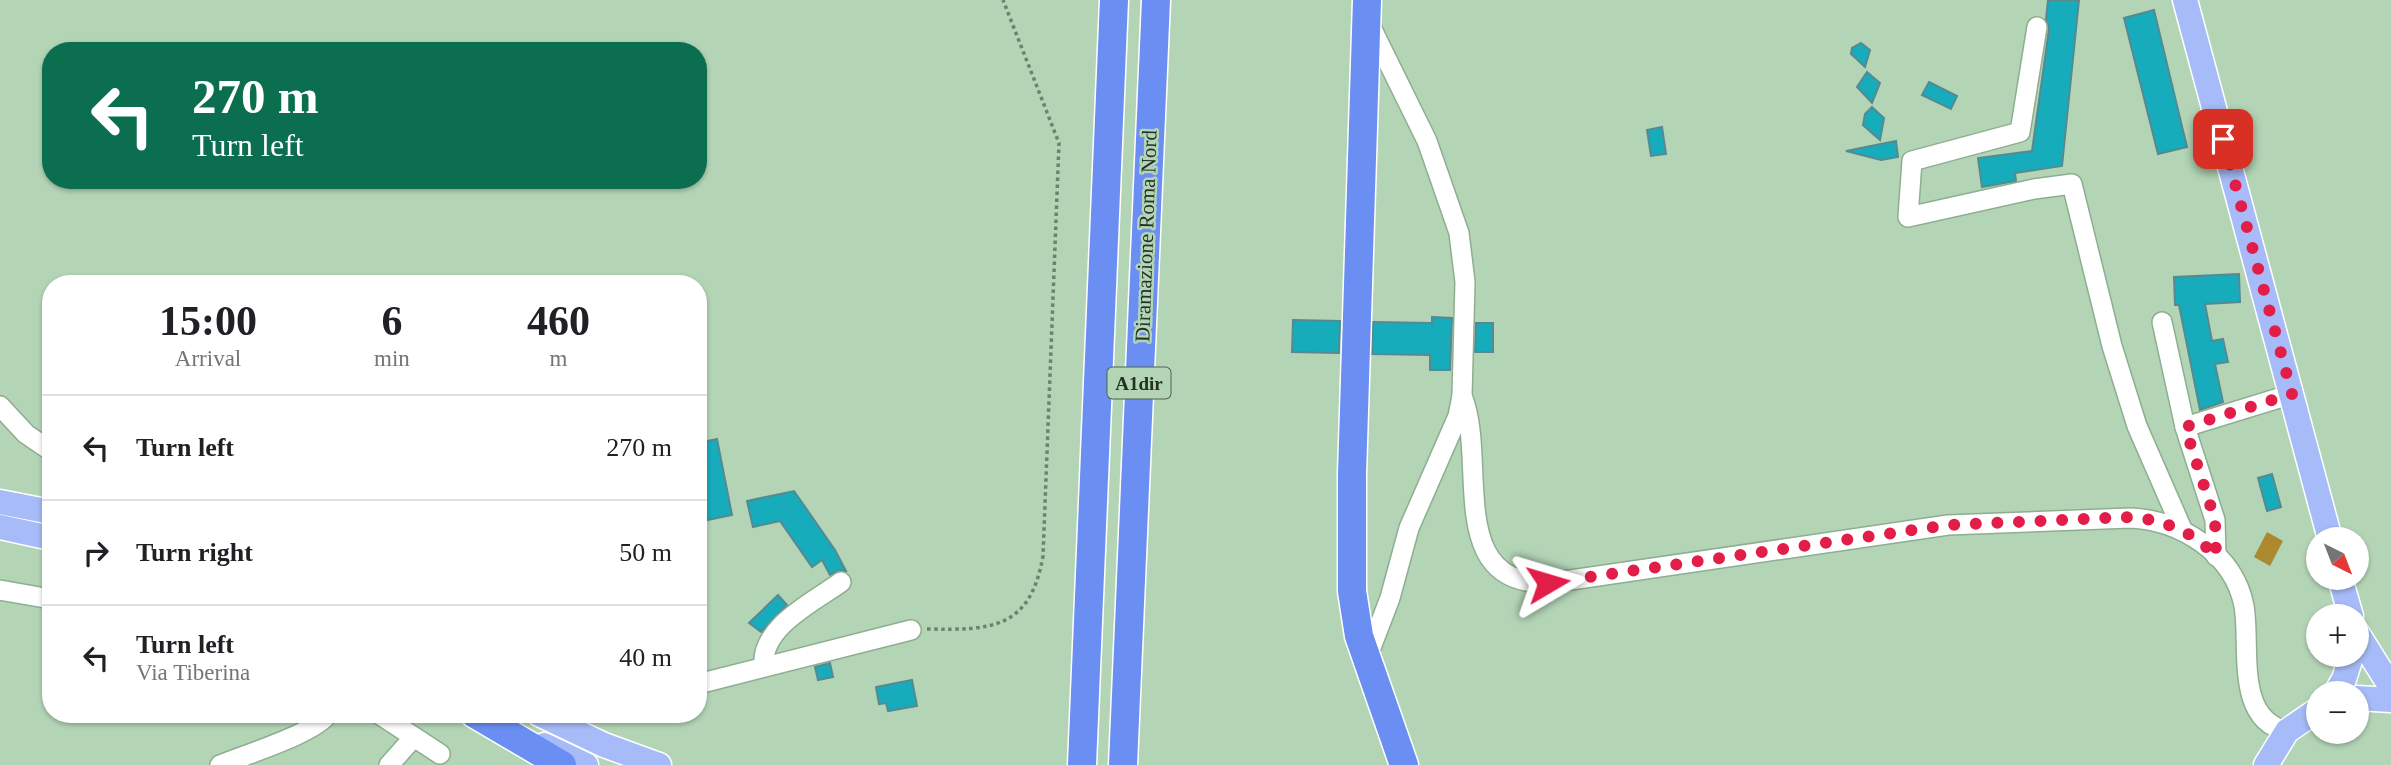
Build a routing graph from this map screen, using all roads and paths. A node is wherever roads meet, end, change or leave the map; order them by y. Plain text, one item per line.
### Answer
1 (1003, 0) edge
2 (1114, 0) edge
3 (1156, 0) edge
4 (2185, 0) edge
5 (1368, 6) edge
6 (2037, 27) dead end
7 (2162, 322) dead end
8 (2292, 394) junction
9 (1462, 396) junction
10 (0, 406) edge
11 (2185, 427) junction
12 (42, 445) edge
13 (0, 502) edge
14 (42, 510) edge
15 (0, 527) edge
16 (2327, 527) edge
17 (2182, 529) junction
18 (42, 536) edge
19 (2216, 556) junction
20 (841, 582) dead end
21 (0, 590) edge
22 (42, 597) edge
23 (911, 630) joint
24 (2369, 652) edge
25 (1367, 658) junction
26 (765, 666) junction
27 (707, 682) edge
28 (2391, 687) edge
29 (2369, 699) edge
30 (2391, 700) edge
31 (2306, 718) edge
32 (321, 723) edge
33 (393, 723) edge
34 (490, 723) edge
35 (500, 723) edge
36 (558, 723) edge
37 (2287, 731) junction
38 (415, 737) junction
39 (440, 754) dead end
40 (219, 765) edge
41 (389, 765) edge
42 (562, 765) edge
43 (586, 765) edge
44 (659, 765) edge
45 (1082, 765) edge
46 (1123, 765) edge
47 (1404, 765) edge
48 (2266, 765) edge

1 - 23 path
2 - 45 highway, Diramazione Roma Nord / A1dir
3 - 46 highway, Diramazione Roma Nord / A1dir
4 - 8 main road
5 - 9 street
5 - 25 highway
6 - 17 street
7 - 11 street
8 - 11 street
8 - 16 main road
9 - 17 street
9 - 25 street
10 - 12 street
11 - 19 street
13 - 14 main road
15 - 18 main road
17 - 19 street
19 - 37 street
20 - 26 street
21 - 22 street
23 - 26 street
24 - 28 main road
25 - 47 highway
26 - 27 street
29 - 30 main road
31 - 37 main road
32 - 40 street
33 - 38 street
34 - 42 highway
35 - 43 main road
36 - 44 main road
37 - 48 main road
38 - 39 street
38 - 41 street

